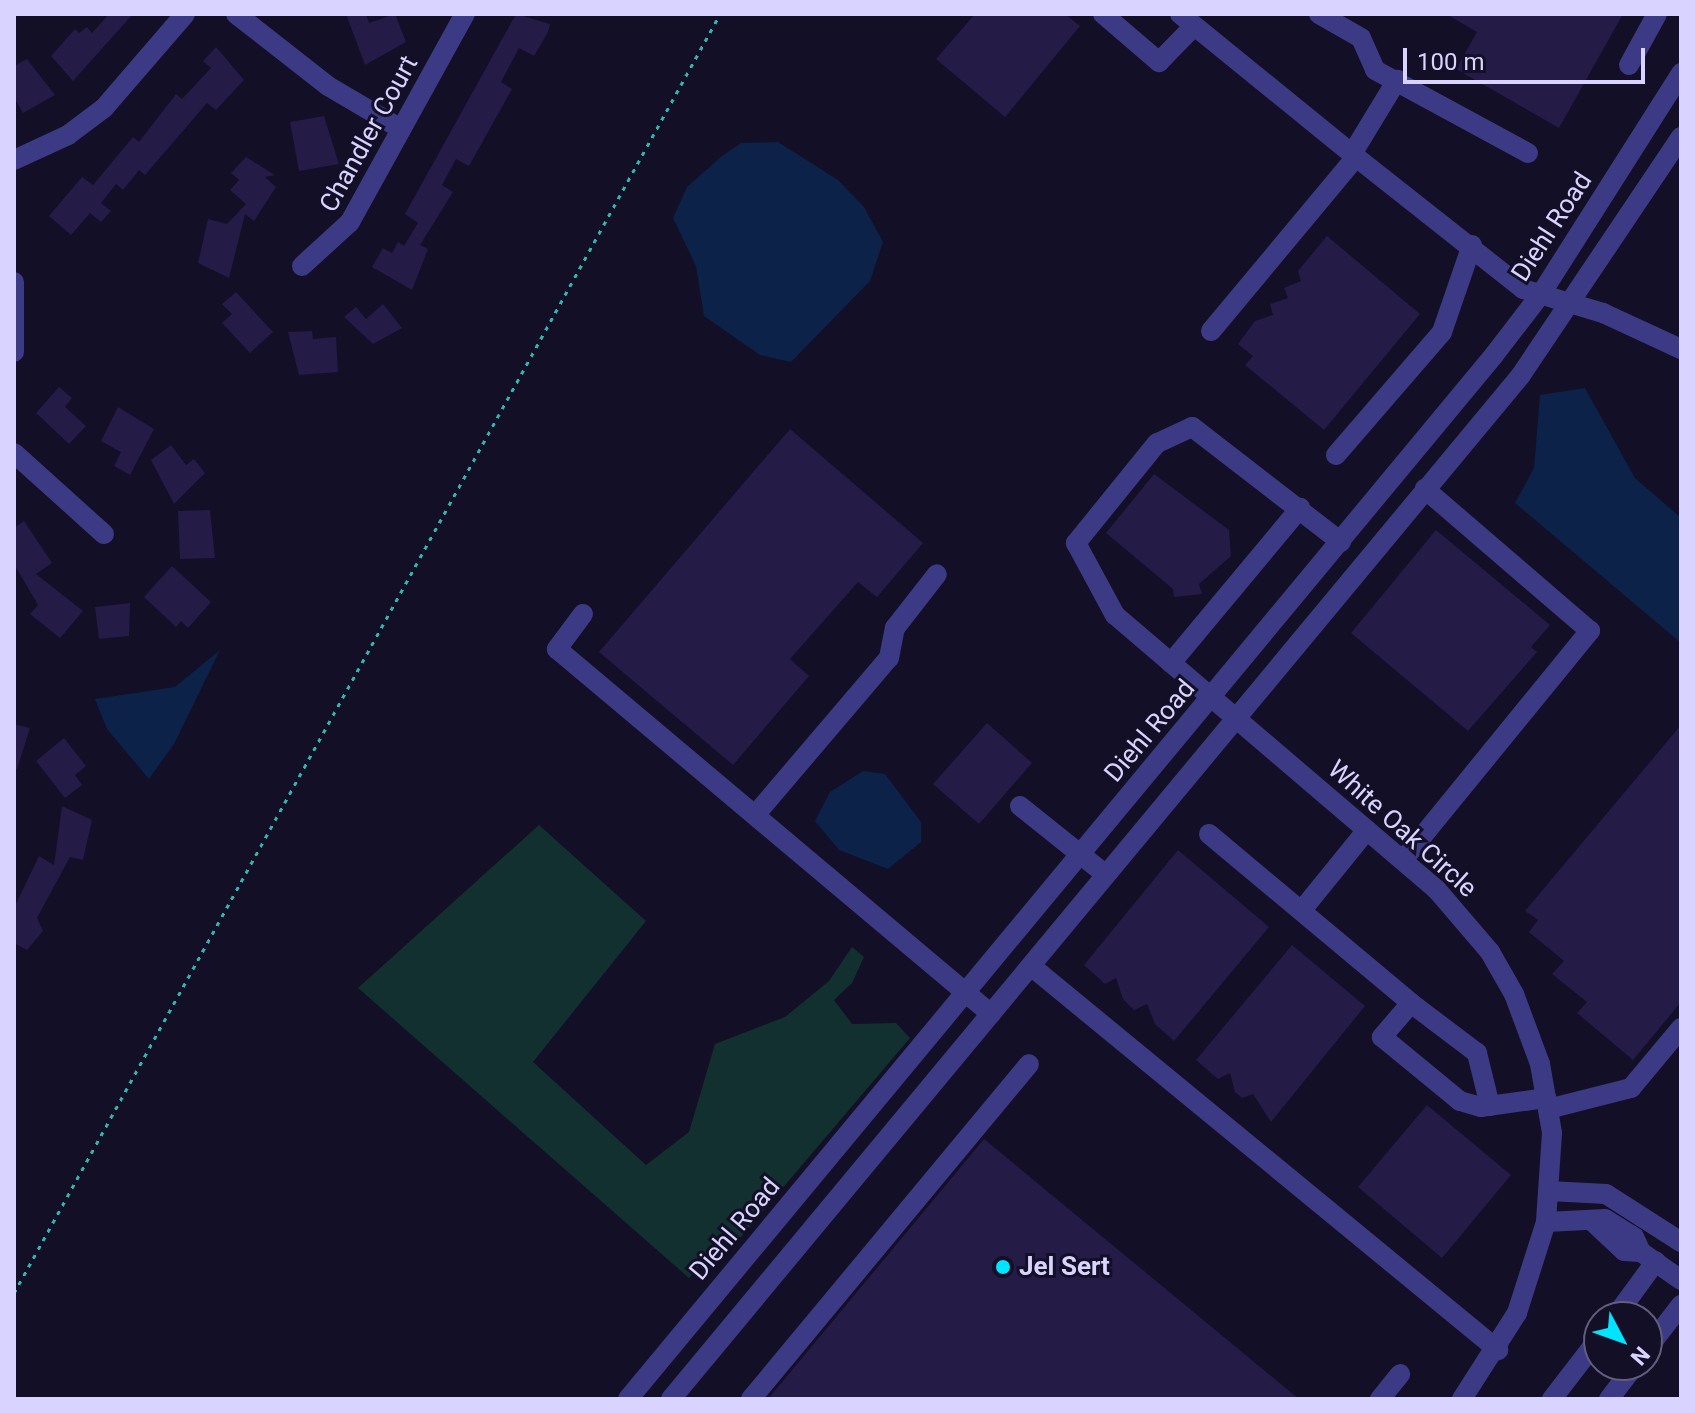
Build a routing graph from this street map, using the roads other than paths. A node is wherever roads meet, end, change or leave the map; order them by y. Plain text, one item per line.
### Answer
1 (185, 14) edge
2 (236, 14) edge
3 (465, 14) edge
4 (1103, 14) edge
5 (1319, 14) edge
6 (1657, 14) edge
7 (1187, 20) edge
8 (1629, 65) dead end
9 (1681, 73) edge
10 (1397, 80) junction
11 (401, 129) junction
12 (1681, 137) edge
13 (1528, 153) dead end
14 (1354, 156) junction
15 (14, 160) edge
16 (1472, 245) junction
17 (302, 266) dead end
18 (14, 282) edge
19 (1541, 294) junction
20 (1574, 304) junction
21 (1211, 331) dead end
22 (1678, 343) edge
23 (14, 352) edge
24 (14, 453) edge
25 (1336, 455) dead end
26 (1425, 489) junction
27 (1300, 508) junction
28 (104, 534) dead end
29 (1341, 542) junction
30 (937, 574) dead end
31 (583, 614) dead end
32 (1171, 663) junction
33 (1211, 697) junction
34 (1236, 719) junction
35 (1020, 806) dead end
36 (756, 814) junction
37 (1367, 830) junction
38 (1209, 834) dead end
39 (1080, 854) junction
40 (1403, 860) junction
41 (1106, 875) junction
42 (1302, 910) junction
43 (1031, 966) junction
44 (965, 993) junction
45 (1411, 1003) junction
46 (991, 1014) junction
47 (1681, 1028) edge
48 (1029, 1064) dead end
49 (1547, 1103) junction
50 (1490, 1106) junction
51 (1549, 1191) junction
52 (1546, 1222) junction
53 (1681, 1242) edge
54 (1649, 1256) junction
55 (1681, 1280) edge
56 (1624, 1301) edge
57 (1681, 1305) edge
58 (1663, 1328) edge
59 (1498, 1350) junction
60 (1583, 1359) edge
61 (1400, 1374) dead end
62 (1623, 1381) edge
63 (628, 1399) edge
64 (671, 1399) edge
65 (751, 1399) edge
66 (1380, 1399) edge
67 (1462, 1399) edge
68 (1552, 1399) edge
69 (1609, 1399) edge

1 - 15 street
2 - 11 street
3 - 11 street, Chandler Court
4 - 7 street
5 - 10 street
6 - 8 street
7 - 14 street
9 - 19 street, Diehl Road
10 - 13 street
10 - 14 street
11 - 17 street, Chandler Court
12 - 20 street
14 - 16 street
14 - 21 street
16 - 19 street
16 - 25 street
18 - 23 street
19 - 20 street
19 - 29 street, Diehl Road
20 - 22 street
20 - 26 street
24 - 28 street
26 - 34 street
26 - 40 street
27 - 29 street
27 - 32 street
27 - 32 street, White Oak Circle
29 - 33 street, Diehl Road
30 - 36 street
31 - 36 street
32 - 33 street, White Oak Circle
33 - 34 street, White Oak Circle
33 - 39 street, Diehl Road
34 - 37 street, White Oak Circle
34 - 41 street
35 - 39 street
36 - 44 street
37 - 40 street, White Oak Circle
37 - 42 street
38 - 42 street
39 - 41 street
39 - 44 street, Diehl Road
40 - 49 street, White Oak Circle
41 - 43 street
42 - 45 street
43 - 46 street
43 - 59 street
44 - 46 street
44 - 63 street, Diehl Road
45 - 50 street
45 - 50 street
46 - 64 street
47 - 49 street
48 - 65 street
49 - 50 street
49 - 51 street, White Oak Circle
51 - 52 street, White Oak Circle
51 - 53 street
52 - 54 street
52 - 59 street, White Oak Circle
54 - 55 street
54 - 56 street
57 - 58 street
59 - 67 street, White Oak Circle
60 - 68 street
61 - 66 street
62 - 69 street

